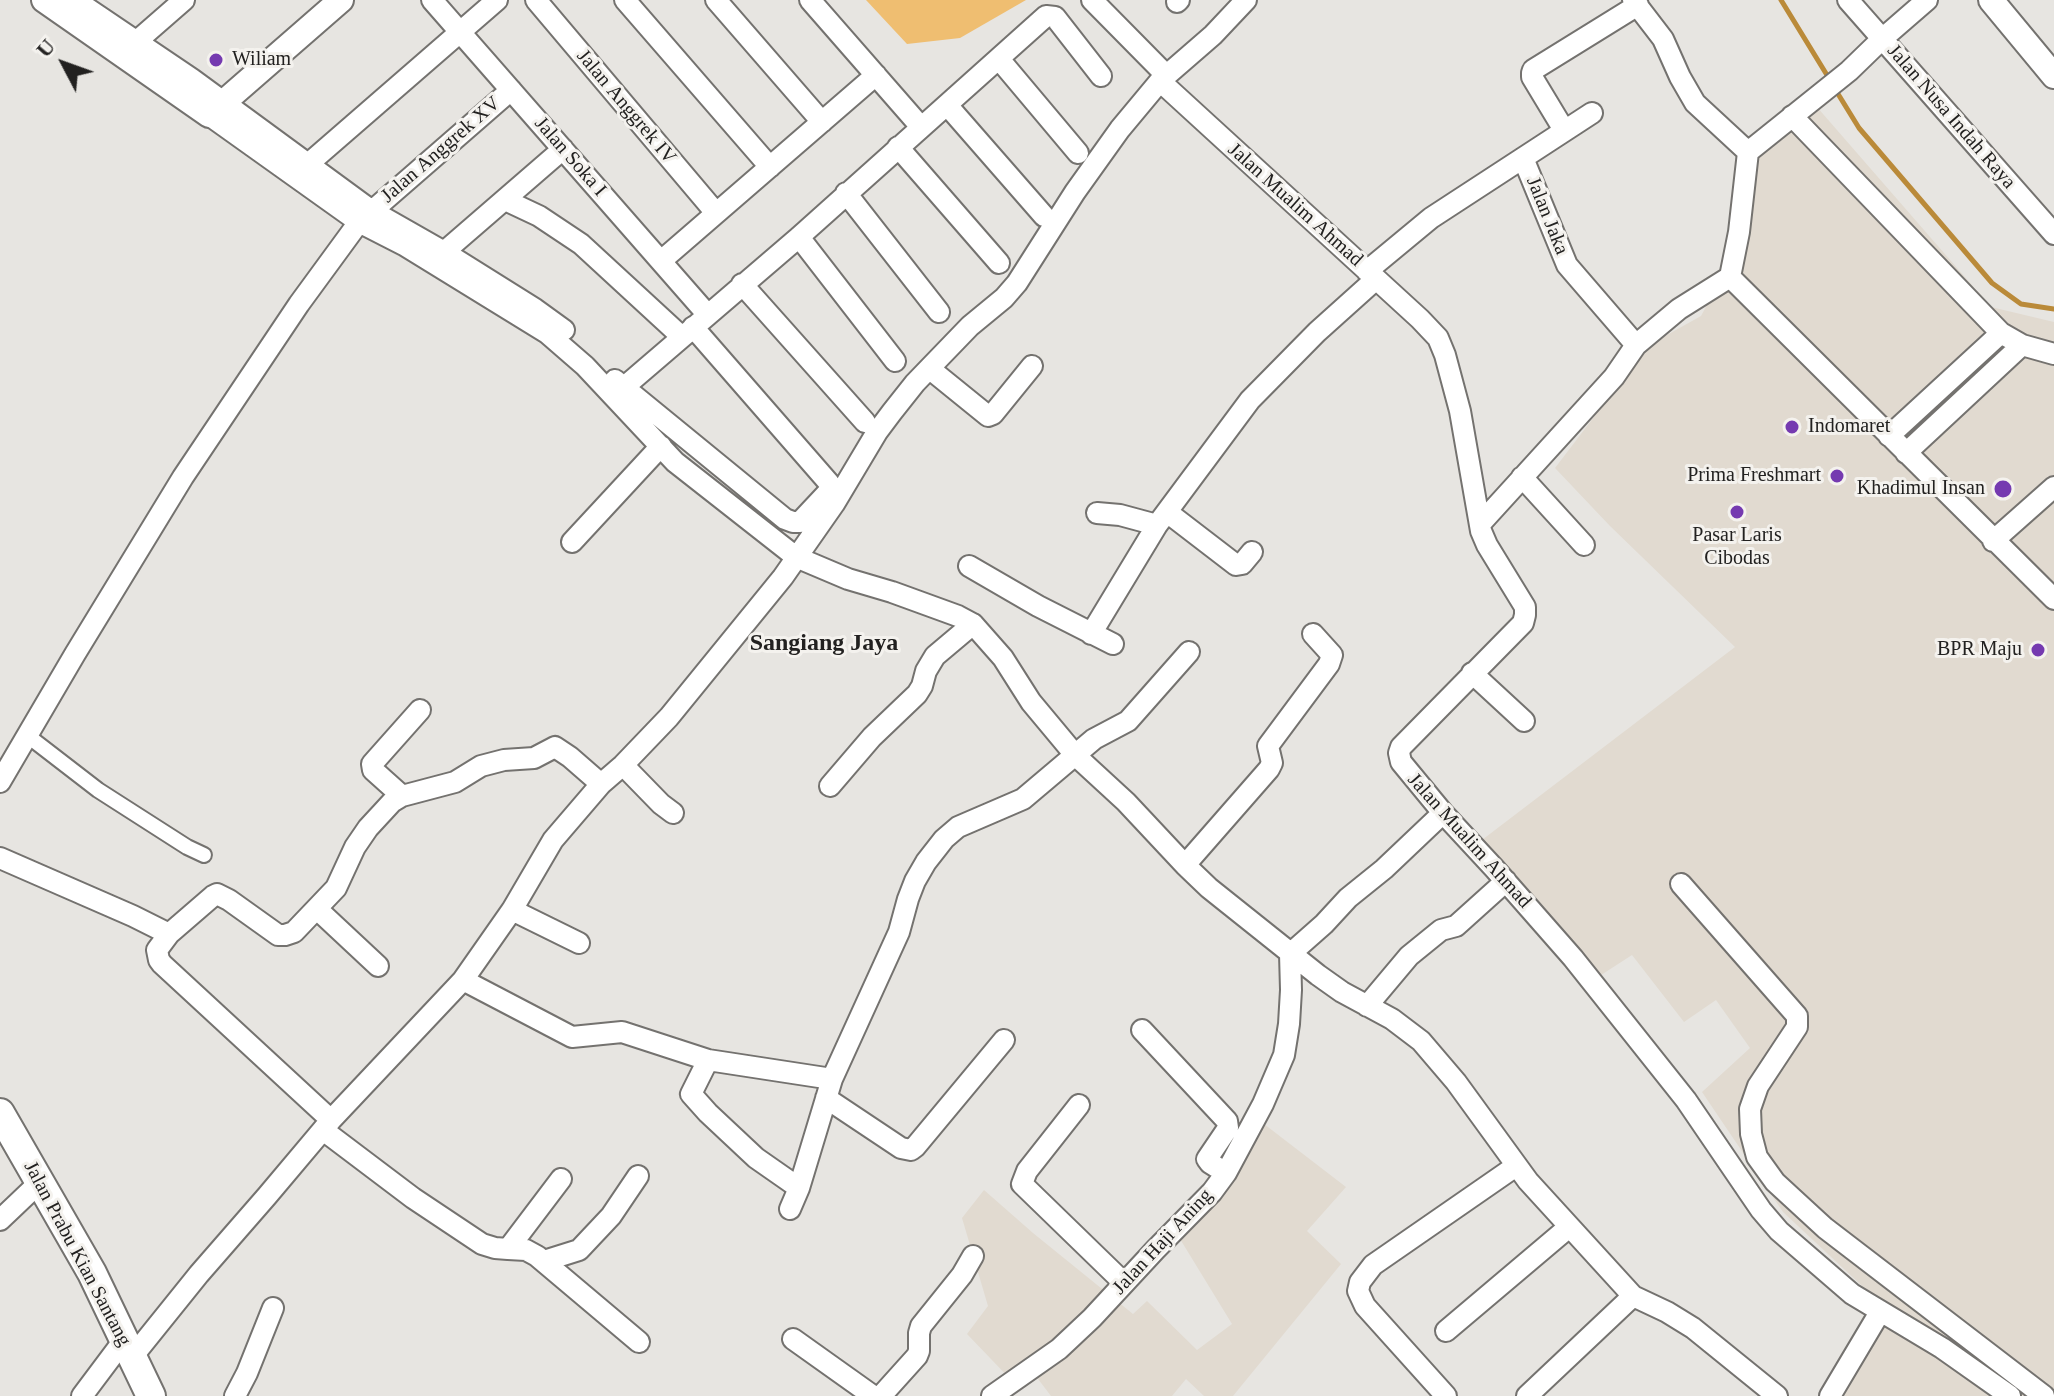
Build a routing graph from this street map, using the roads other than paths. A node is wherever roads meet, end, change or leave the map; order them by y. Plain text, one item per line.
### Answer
1 (44, 0) edge
2 (75, 0) edge
3 (184, 0) edge
4 (341, 0) edge
5 (432, 0) edge
6 (497, 0) edge
7 (536, 0) edge
8 (625, 0) edge
9 (716, 0) edge
10 (810, 0) edge
11 (1092, 0) edge
12 (1246, 0) edge
13 (1848, 0) edge
14 (1927, 0) edge
15 (1991, 0) edge
16 (1635, 2) edge
17 (460, 32) junction
18 (1882, 39) junction
19 (137, 41) junction
20 (999, 59) junction
21 (876, 75) junction
22 (1101, 76) dead end
23 (2054, 76) edge
24 (1163, 78) junction
25 (511, 90) junction
26 (947, 105) junction
27 (216, 109) junction
28 (1592, 113) dead end
29 (1792, 116) junction
30 (822, 122) junction
31 (921, 127) junction
32 (1564, 130) junction
33 (898, 147) junction
34 (563, 149) junction
35 (1748, 152) junction
36 (1078, 153) dead end
37 (1523, 158) junction
38 (307, 165) junction
39 (770, 167) junction
40 (846, 193) junction
41 (505, 200) junction
42 (716, 213) junction
43 (365, 216) junction
44 (1044, 216) dead end
45 (2054, 234) edge
46 (799, 237) junction
47 (444, 252) junction
48 (661, 261) junction
49 (999, 263) dead end
50 (1372, 275) junction
51 (1730, 277) junction
52 (742, 284) junction
53 (939, 312) dead end
54 (694, 326) junction
55 (2001, 333) junction
56 (1636, 345) junction
57 (2022, 345) junction
58 (2054, 354) edge
59 (895, 361) dead end
60 (1032, 366) dead end
61 (930, 369) junction
62 (623, 388) junction
63 (865, 422) dead end
64 (1889, 436) junction
65 (661, 446) junction
66 (1906, 453) junction
67 (1522, 477) junction
68 (2054, 487) edge
69 (1097, 513) dead end
70 (1162, 518) junction
71 (1481, 523) junction
72 (1993, 541) junction
73 (572, 542) dead end
74 (1584, 545) dead end
75 (1252, 552) dead end
76 (796, 557) junction
77 (969, 566) dead end
78 (2054, 599) edge
79 (973, 624) junction
80 (1091, 634) junction
81 (1313, 634) dead end
82 (1113, 644) dead end
83 (1189, 652) dead end
84 (1472, 673) junction
85 (420, 710) dead end
86 (1524, 721) dead end
87 (28, 736) junction
88 (1076, 756) junction
89 (623, 765) junction
90 (0, 782) edge
91 (601, 784) junction
92 (830, 786) dead end
93 (402, 796) junction
94 (673, 813) dead end
95 (1443, 813) junction
96 (204, 855) dead end
97 (0, 858) edge
98 (1185, 865) junction
99 (1506, 881) junction
100 (1681, 884) dead end
101 (317, 909) junction
102 (512, 910) junction
103 (169, 934) junction
104 (579, 943) dead end
105 (1290, 954) junction
106 (378, 966) dead end
107 (463, 980) junction
108 (1367, 1006) junction
109 (1142, 1030) dead end
110 (1004, 1040) dead end
111 (708, 1060) junction
112 (829, 1088) junction
113 (1079, 1105) dead end
114 (0, 1113) edge
115 (327, 1125) junction
116 (1516, 1166) junction
117 (1226, 1173) junction
118 (638, 1176) dead end
119 (561, 1179) dead end
120 (40, 1182) junction
121 (799, 1188) junction
122 (790, 1209) dead end
123 (0, 1220) edge
124 (1569, 1227) junction
125 (508, 1249) junction
126 (973, 1256) dead end
127 (544, 1261) junction
128 (1124, 1283) junction
129 (1633, 1296) junction
130 (273, 1308) dead end
131 (1880, 1312) junction
132 (1446, 1331) dead end
133 (793, 1339) dead end
134 (639, 1342) dead end
135 (129, 1348) junction
136 (1774, 1395) edge
137 (82, 1396) edge
138 (151, 1396) edge
139 (235, 1396) edge
140 (873, 1396) edge
141 (881, 1396) edge
142 (992, 1396) edge
143 (1446, 1396) edge
144 (1527, 1396) edge
145 (1830, 1396) edge
146 (2010, 1396) edge
147 (2044, 1396) edge

1 - 27 street
2 - 19 street
3 - 19 street
4 - 27 street
5 - 17 street, Jalan Soka I
6 - 17 street
7 - 42 street, Jalan Anggrek IV
8 - 39 street
9 - 30 street
10 - 21 street
11 - 24 street, Jalan Mualim Ahmad
12 - 24 street
13 - 18 street, Jalan Nusa Indah Raya
14 - 18 street
15 - 23 street
16 - 32 street
16 - 35 street
17 - 25 street, Jalan Soka I
17 - 38 street
18 - 29 street
18 - 45 street, Jalan Nusa Indah Raya
19 - 27 street
20 - 22 street
20 - 26 street
20 - 36 street
21 - 30 street
21 - 31 street
24 - 50 street, Jalan Mualim Ahmad
24 - 61 street
25 - 34 street, Jalan Soka I
25 - 43 street, Jalan Anggrek XV
26 - 31 street
26 - 44 street
27 - 38 street
27 - 43 street
28 - 32 street
29 - 35 street
29 - 55 street
30 - 39 street
31 - 33 street
32 - 37 street
33 - 40 street
33 - 49 street
34 - 41 street
34 - 48 street, Jalan Soka I
35 - 51 street
37 - 50 street
37 - 56 street, Jalan Jaka
38 - 43 street
39 - 42 street
40 - 46 street
40 - 53 street
41 - 47 street
41 - 54 street
42 - 48 street
43 - 47 street
43 - 65 street
43 - 87 street, Jalan Anggrek XV
46 - 52 street
46 - 59 street
47 - 62 street
48 - 54 street, Jalan Soka I
50 - 70 street
50 - 71 street, Jalan Mualim Ahmad
51 - 56 street
51 - 64 street
52 - 54 street
52 - 63 street
54 - 62 street
54 - 62 street
55 - 57 street
55 - 64 street
56 - 67 street
57 - 58 street
57 - 66 street
60 - 61 street
61 - 76 street
64 - 66 street
65 - 73 street
65 - 76 street
66 - 72 street
67 - 71 street
67 - 74 street
68 - 72 street
69 - 70 street
70 - 75 street
70 - 80 street
71 - 84 street, Jalan Mualim Ahmad
72 - 78 street
76 - 79 street
76 - 89 street
77 - 80 street
79 - 88 street
79 - 92 street
80 - 82 street
81 - 98 street
83 - 88 street
84 - 86 street
84 - 95 street, Jalan Mualim Ahmad
85 - 93 street
87 - 90 street, Jalan Anggrek XV
87 - 96 street
88 - 98 street
88 - 112 street
89 - 91 street
89 - 94 street
91 - 93 street
91 - 102 street
93 - 101 street
95 - 99 street, Jalan Mualim Ahmad
95 - 105 street
97 - 103 street
98 - 105 street
99 - 108 street
99 - 131 street, Jalan Mualim Ahmad
100 - 147 street
101 - 103 street
101 - 106 street
102 - 104 street
102 - 107 street
103 - 115 street
105 - 108 street
105 - 117 street, Jalan Haji Aning
107 - 111 street
107 - 115 street
108 - 116 street
109 - 117 street
110 - 112 street
111 - 112 street
111 - 121 street
112 - 121 street
113 - 128 street
114 - 120 main road, Jalan Prabu Kian Santang
115 - 125 street
115 - 135 street
116 - 124 street
116 - 143 street
117 - 128 street, Jalan Haji Aning
118 - 127 street
119 - 125 street
120 - 123 street
120 - 135 main road, Jalan Prabu Kian Santang
121 - 122 street
124 - 129 street
124 - 132 street
125 - 127 street
126 - 141 street
127 - 134 street
128 - 142 street, Jalan Haji Aning
129 - 136 street
129 - 144 street
130 - 139 street
131 - 145 street
131 - 146 street, Jalan Mualim Ahmad
133 - 140 street
135 - 137 street
135 - 138 main road, Jalan Prabu Kian Santang

